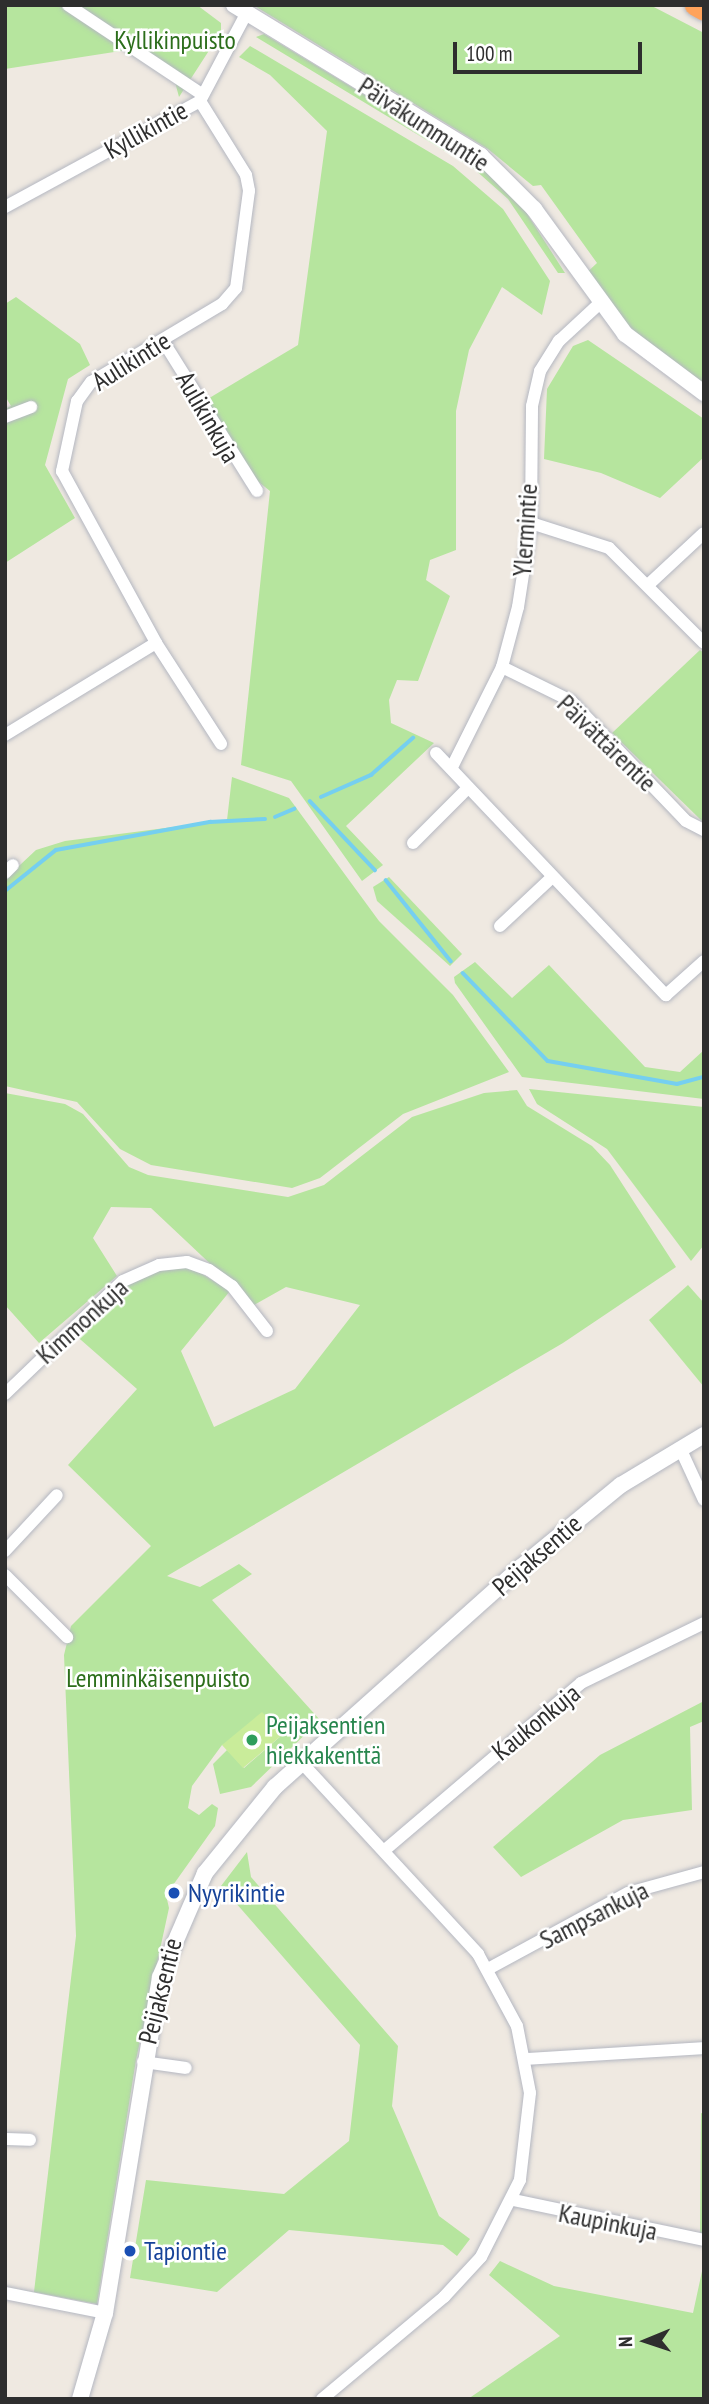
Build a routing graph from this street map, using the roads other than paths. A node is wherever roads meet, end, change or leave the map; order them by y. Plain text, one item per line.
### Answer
1 (68, 5) edge
2 (695, 5) edge
3 (240, 10) edge
4 (704, 10) edge
5 (200, 97) junction
6 (5, 207) edge
7 (599, 304) junction
8 (163, 341) junction
9 (704, 393) edge
10 (31, 407) dead end
11 (5, 417) edge
12 (257, 491) dead end
13 (531, 523) junction
14 (704, 533) edge
15 (648, 585) junction
16 (156, 643) junction
17 (704, 643) edge
18 (502, 667) junction
19 (5, 735) edge
20 (221, 744) dead end
21 (436, 753) dead end
22 (452, 767) junction
23 (468, 788) junction
24 (704, 830) edge
25 (414, 843) dead end
26 (550, 878) junction
27 (500, 926) dead end
28 (704, 961) edge
29 (267, 1331) dead end
30 (5, 1394) edge
31 (704, 1435) edge
32 (680, 1448) junction
33 (57, 1495) dead end
34 (704, 1500) edge
35 (5, 1551) edge
36 (5, 1575) edge
37 (704, 1623) edge
38 (67, 1637) dead end
39 (302, 1763) junction
40 (386, 1849) junction
41 (704, 1872) edge
42 (488, 1969) junction
43 (704, 2048) edge
44 (526, 2059) junction
45 (143, 2062) junction
46 (187, 2068) dead end
47 (5, 2139) edge
48 (30, 2140) dead end
49 (514, 2200) junction
50 (704, 2240) edge
51 (5, 2293) edge
52 (105, 2313) junction
53 (80, 2399) edge
54 (322, 2399) edge

1 - 5 street
2 - 4 highway
3 - 5 street, Kyllikintie
3 - 7 street, Päiväkummuntie
5 - 6 street, Kyllikintie
5 - 8 street, Aulikintie
7 - 9 street, Päiväkummuntie
7 - 13 street, Ylermintie
8 - 12 street, Aulikinkuja
8 - 16 street, Aulikintie
10 - 11 street
13 - 15 street
13 - 18 street, Ylermintie
14 - 15 street
15 - 17 street
16 - 19 street
16 - 20 street, Aulikintie
18 - 22 street, Ylermintie
18 - 24 street, Päivättärentie
21 - 22 street
22 - 23 street
23 - 25 street
23 - 26 street
26 - 27 street
26 - 28 street
29 - 30 street, Kimmonkuja
31 - 32 street, Peijaksentie
32 - 34 street
32 - 39 street, Peijaksentie
33 - 35 street
36 - 38 street
37 - 40 street, Kaukonkuja
39 - 40 street
39 - 45 street, Peijaksentie
40 - 42 street
41 - 42 street, Sampsankuja
42 - 44 street
43 - 44 street
44 - 49 street
45 - 46 street
45 - 52 street, Peijaksentie
47 - 48 street
49 - 50 street, Kaupinkuja
49 - 54 street
51 - 52 street
52 - 53 street, Peijaksentie

